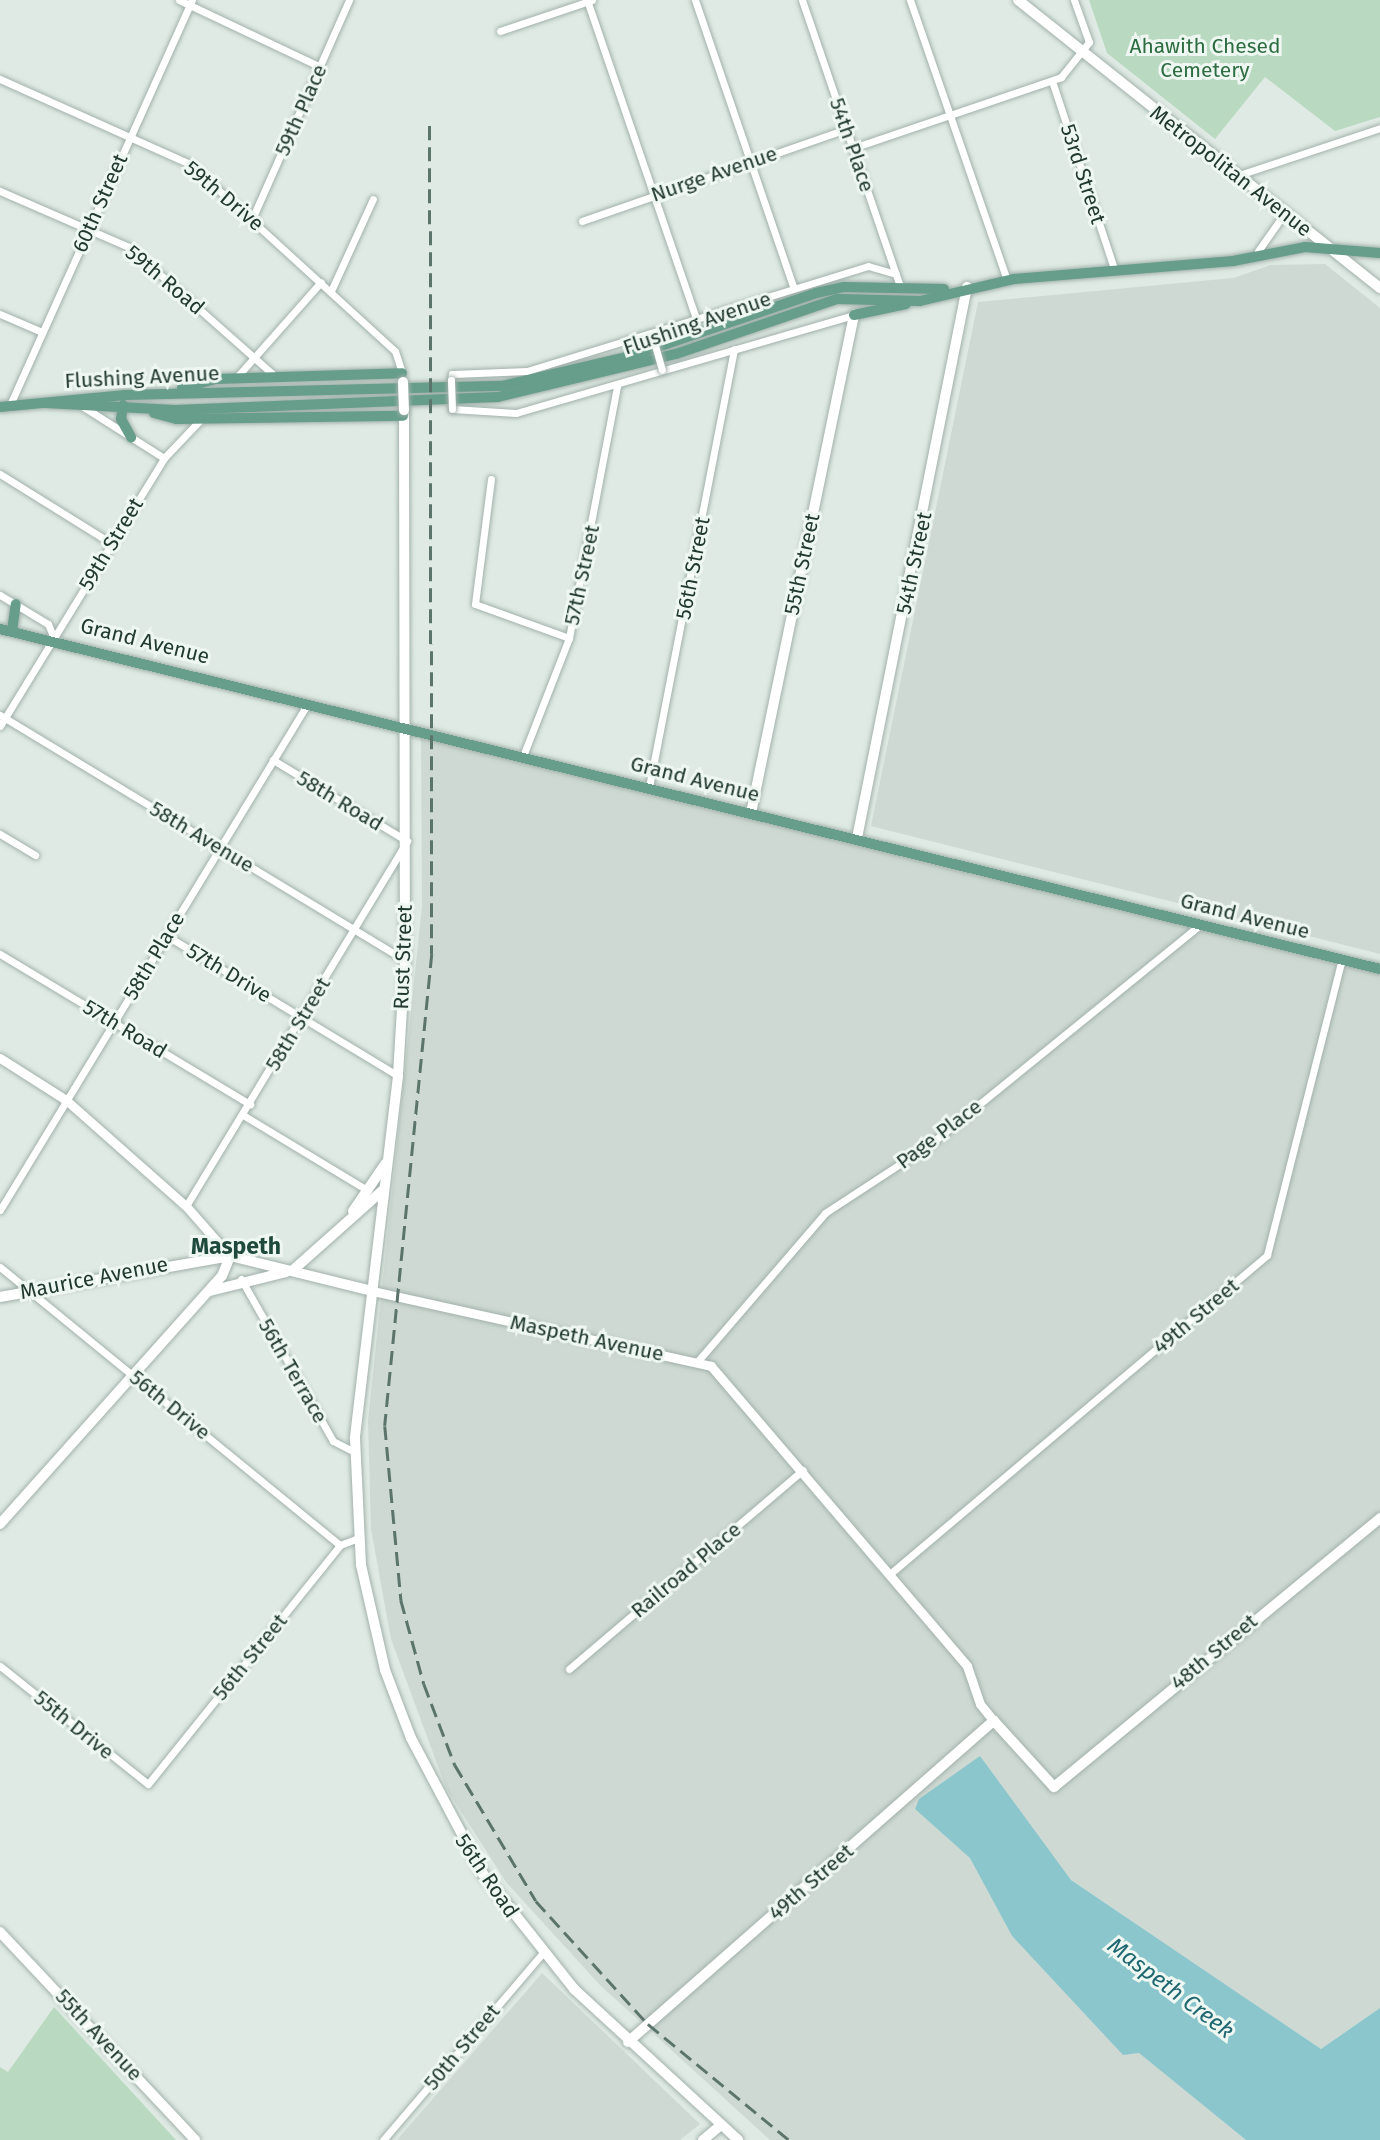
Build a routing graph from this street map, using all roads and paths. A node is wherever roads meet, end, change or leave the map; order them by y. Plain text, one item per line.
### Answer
1 (179, 0) edge
2 (349, 0) edge
3 (695, 0) edge
4 (802, 0) edge
5 (910, 0) edge
6 (1018, 0) edge
7 (1074, 0) edge
8 (589, 1) edge
9 (191, 2) edge
10 (500, 31) dead end
11 (1082, 51) junction
12 (321, 67) junction
13 (0, 79) edge
14 (1052, 81) junction
15 (951, 115) junction
16 (1380, 128) edge
17 (846, 129) junction
18 (131, 135) junction
19 (853, 148) junction
20 (751, 162) junction
21 (1236, 176) junction
22 (0, 191) edge
23 (654, 195) junction
24 (373, 199) dead end
25 (1284, 214) junction
26 (252, 219) junction
27 (582, 221) dead end
28 (89, 229) junction
29 (1326, 246) junction
30 (1258, 251) junction
31 (1380, 253) edge
32 (1114, 268) junction
33 (896, 274) junction
34 (1007, 280) junction
35 (321, 282) junction
36 (793, 287) junction
37 (967, 287) junction
38 (1380, 288) edge
39 (901, 289) junction
40 (954, 289) junction
41 (331, 291) junction
42 (920, 301) junction
43 (0, 314) edge
44 (854, 315) junction
45 (696, 319) junction
46 (42, 332) junction
47 (653, 339) junction
48 (734, 349) junction
49 (254, 357) junction
50 (663, 373) junction
51 (277, 378) junction
52 (403, 378) junction
53 (235, 379) junction
54 (617, 387) junction
55 (162, 393) junction
56 (125, 395) junction
57 (46, 403) junction
58 (82, 406) junction
59 (5, 407) edge
60 (213, 407) junction
61 (122, 410) junction
62 (148, 410) junction
63 (404, 413) junction
64 (201, 419) junction
65 (131, 437) junction
66 (164, 458) junction
67 (0, 474) edge
68 (491, 479) dead end
69 (111, 543) junction
70 (0, 595) edge
71 (16, 604) junction
72 (6, 630) edge
73 (54, 638) junction
74 (569, 638) junction
75 (308, 702) junction
76 (2, 717) edge
77 (0, 726) edge
78 (406, 726) junction
79 (523, 756) junction
80 (273, 760) junction
81 (649, 787) junction
82 (751, 813) junction
83 (0, 834) edge
84 (857, 838) junction
85 (407, 841) junction
86 (220, 848) junction
87 (35, 855) dead end
88 (1200, 925) junction
89 (355, 930) junction
90 (167, 936) junction
91 (0, 954) edge
92 (1342, 959) junction
93 (405, 960) junction
94 (1380, 969) edge
95 (302, 1017) junction
96 (114, 1023) junction
97 (0, 1058) edge
98 (398, 1076) junction
99 (65, 1100) junction
100 (250, 1104) junction
101 (243, 1115) junction
102 (387, 1162) junction
103 (384, 1189) junction
104 (367, 1190) junction
105 (186, 1206) junction
106 (0, 1210) edge
107 (345, 1223) junction
108 (230, 1256) junction
109 (0, 1267) edge
110 (292, 1271) junction
111 (241, 1279) junction
112 (29, 1291) junction
113 (373, 1291) junction
114 (203, 1294) junction
115 (0, 1297) edge
116 (697, 1362) junction
117 (132, 1374) junction
118 (355, 1452) junction
119 (803, 1470) junction
120 (1378, 1517) edge
121 (0, 1524) edge
122 (358, 1538) junction
123 (340, 1545) junction
124 (891, 1573) junction
125 (0, 1666) edge
126 (569, 1669) dead end
127 (994, 1721) junction
128 (148, 1784) joint
129 (1051, 1788) joint
130 (0, 1932) edge
131 (542, 1954) junction
132 (628, 2042) junction
133 (721, 2124) junction
134 (195, 2140) edge
135 (383, 2140) edge
136 (703, 2140) edge
137 (738, 2140) edge

1 - 9 street
2 - 12 street, 59th Place
3 - 20 street
4 - 17 street, 54th Place
5 - 15 street
6 - 11 main road, Metropolitan Avenue
7 - 11 street
8 - 10 street
8 - 23 street
9 - 12 street
9 - 18 street, 60th Street
11 - 14 street
11 - 21 main road, Metropolitan Avenue
12 - 26 street, 59th Place
13 - 18 street, 59th Drive
14 - 15 street
14 - 32 street, 53rd Street
15 - 19 street
15 - 34 street
16 - 21 street
17 - 19 street, 54th Place
17 - 20 street, Nurge Avenue
18 - 26 street, 59th Drive
18 - 28 street, 60th Street
19 - 33 street, 54th Place
20 - 23 street, Nurge Avenue
20 - 36 street
21 - 25 main road, Metropolitan Avenue
22 - 28 street, 59th Road
23 - 27 street, Nurge Avenue
23 - 45 street
24 - 41 street
25 - 29 main road, Metropolitan Avenue
25 - 30 street
26 - 35 street, 59th Drive
28 - 46 street, 60th Street
28 - 49 street, 59th Road
29 - 30 main road, Flushing Avenue
29 - 31 main road, Flushing Avenue
29 - 38 main road, Metropolitan Avenue
30 - 32 main road, Flushing Avenue
32 - 34 main road, Flushing Avenue
33 - 36 street, Flushing Avenue
33 - 39 street, 54th Place
34 - 37 main road, Flushing Avenue
35 - 41 street, 59th Drive
35 - 49 street
36 - 45 street, Flushing Avenue
37 - 40 main road, Flushing Avenue
37 - 84 main road, 54th Street
39 - 40 main road, Flushing Avenue
39 - 55 main road, Flushing Avenue
40 - 42 main road, Flushing Avenue
41 - 52 street, 59th Drive
42 - 44 main road
42 - 60 main road, Flushing Avenue
43 - 46 street
44 - 48 street, Flushing Avenue
44 - 82 main road, 55th Street
45 - 47 street, Flushing Avenue
46 - 59 street, 60th Street
47 - 50 street, bridge
47 - 54 street, Flushing Avenue, bridge
48 - 50 street, Flushing Avenue
48 - 81 street, 56th Street
49 - 51 street, 59th Road
49 - 53 street
50 - 54 street, Flushing Avenue
51 - 52 main road
51 - 53 main road
52 - 63 main road, Rust Street, bridge
53 - 55 main road
54 - 74 street, 57th Street
55 - 56 main road, Flushing Avenue
56 - 57 main road, Flushing Avenue
56 - 61 main road
57 - 58 main road, Flushing Avenue
57 - 59 main road, Flushing Avenue
58 - 61 main road, Flushing Avenue
58 - 65 street
60 - 62 main road, Flushing Avenue
60 - 64 street, 59th Street
61 - 62 main road, Flushing Avenue
61 - 65 main road
62 - 64 main road
63 - 64 main road
63 - 78 main road, Rust Street
64 - 66 street, 59th Street
65 - 66 street
66 - 69 street, 59th Street
67 - 69 street
68 - 74 street
69 - 73 street, 59th Street
70 - 71 street
71 - 72 main road
71 - 73 street
72 - 73 main road, Grand Avenue
73 - 75 main road, Grand Avenue
73 - 76 street, 59th Street
74 - 79 street, 57th Street
75 - 78 main road, Grand Avenue
75 - 80 street, 58th Place
76 - 77 street, 59th Street
76 - 86 street, 58th Avenue
78 - 79 main road, Grand Avenue
78 - 85 main road, Rust Street
79 - 81 main road, Grand Avenue
80 - 85 street, 58th Road
80 - 86 street, 58th Place
81 - 82 main road, Grand Avenue
82 - 84 main road, Grand Avenue
83 - 87 street
84 - 88 main road, Grand Avenue
85 - 89 street, 58th Street
85 - 93 main road, Rust Street
86 - 89 street, 58th Avenue
86 - 90 street, 58th Place
88 - 92 main road, Grand Avenue
88 - 116 street, Page Place
89 - 93 street, 58th Avenue
89 - 95 street, 58th Street
90 - 95 street, 57th Drive
90 - 96 street, 58th Place
91 - 96 street, 57th Road
92 - 94 main road, Grand Avenue
92 - 124 street, 49th Street
93 - 98 main road, Rust Street
95 - 98 street, 57th Drive
95 - 100 street, 58th Street
96 - 99 street, 58th Place
96 - 100 street, 57th Road
97 - 99 street
98 - 102 main road, Rust Street
99 - 105 street
99 - 106 street, 58th Place
100 - 101 street, 58th Street
101 - 104 street
101 - 105 street, 58th Street
102 - 103 main road, Rust Street
102 - 104 main road
103 - 107 main road
103 - 113 main road, Rust Street
104 - 107 main road
105 - 108 street
107 - 110 main road
108 - 110 main road, Maspeth Avenue
108 - 112 main road, Maurice Avenue
108 - 114 main road
109 - 112 street, 56th Drive
110 - 111 main road
110 - 113 main road, Maspeth Avenue
111 - 114 main road
111 - 118 street, 56th Terrace
112 - 115 main road, Maurice Avenue
112 - 117 street, 56th Drive
113 - 116 street, Maspeth Avenue
113 - 118 main road, Rust Street
114 - 117 main road
116 - 119 street, Maspeth Avenue
117 - 121 main road
117 - 123 street, 56th Drive
118 - 122 main road, Rust Street
119 - 124 street, Maspeth Avenue
119 - 126 street, Railroad Place
120 - 129 main road, 48th Street
122 - 123 street, 56th Street
122 - 131 main road, 56th Road
123 - 128 street, 56th Street
124 - 127 street, Maspeth Avenue
125 - 128 street, 55th Drive
127 - 129 main road, Maspeth Avenue
127 - 132 main road, 49th Street
130 - 134 main road, 55th Avenue
131 - 132 main road, 56th Road
131 - 135 street, 50th Street
132 - 133 main road, 56th Road
133 - 136 main road
133 - 137 main road, 56th Road

